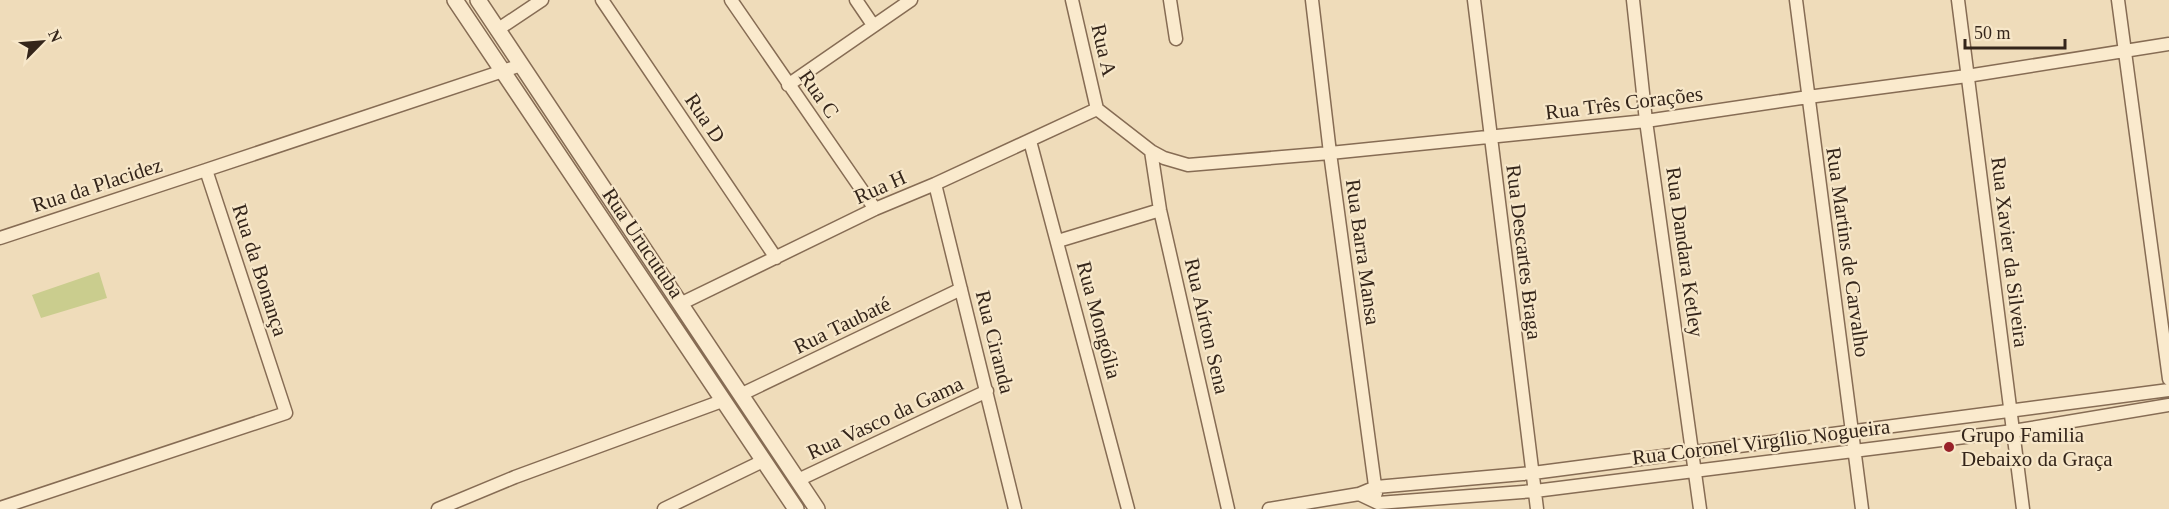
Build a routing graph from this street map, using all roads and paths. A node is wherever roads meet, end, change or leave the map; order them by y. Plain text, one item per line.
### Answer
1 (455, 0) edge
2 (478, 0) edge
3 (542, 0) edge
4 (602, 0) edge
5 (731, 0) edge
6 (856, 0) edge
7 (911, 0) edge
8 (1072, 0) edge
9 (1170, 0) edge
10 (1312, 0) edge
11 (1474, 0) edge
12 (1633, 0) edge
13 (1796, 0) edge
14 (1958, 0) edge
15 (2118, 0) edge
16 (873, 25) junction
17 (497, 30) junction
18 (1176, 39) dead end
19 (2169, 44) edge
20 (2123, 50) junction
21 (521, 65) junction
22 (502, 72) junction
23 (1967, 76) junction
24 (788, 85) junction
25 (1808, 97) junction
26 (1097, 109) junction
27 (1646, 122) junction
28 (1490, 138) junction
29 (1030, 141) junction
30 (1151, 151) junction
31 (1330, 153) junction
32 (206, 170) junction
33 (935, 184) junction
34 (875, 209) junction
35 (1160, 210) junction
36 (618, 211) junction
37 (604, 221) junction
38 (0, 238) edge
39 (637, 238) junction
40 (1058, 241) junction
41 (623, 248) junction
42 (776, 258) junction
43 (961, 289) junction
44 (681, 304) junction
45 (2169, 379) edge
46 (2169, 390) edge
47 (987, 391) junction
48 (740, 396) junction
49 (722, 400) junction
50 (2169, 405) edge
51 (2011, 411) junction
52 (1853, 431) junction
53 (2013, 431) junction
54 (1855, 449) junction
55 (1693, 452) junction
56 (763, 461) junction
57 (1695, 470) junction
58 (1533, 473) junction
59 (798, 480) junction
60 (1376, 487) junction
61 (1535, 491) junction
62 (1359, 494) junction
63 (1378, 506) edge
64 (0, 508) edge
65 (438, 509) edge
66 (664, 509) edge
67 (796, 509) edge
68 (817, 509) edge
69 (1015, 509) edge
70 (1128, 509) edge
71 (1228, 509) edge
72 (1269, 509) edge
73 (1537, 509) edge
74 (1700, 509) edge
75 (1862, 509) edge
76 (2023, 509) edge

1 - 22 street, Rua Urucutuba
2 - 17 street, Rua Urucutuba
3 - 17 street
4 - 42 street, Rua D
5 - 24 street, Rua C
6 - 16 street
7 - 16 street
8 - 26 street, Rua A
9 - 18 street
10 - 31 street, Rua Barra Mansa
11 - 28 street, Rua Descartes Braga
12 - 27 street, Rua Dandara Ketley
13 - 25 street, Rua Martins de Carvalho
14 - 23 street, Rua Xavier da Silveira
15 - 20 street
16 - 24 street
17 - 21 street, Rua Urucutuba
19 - 20 street, Rua Três Corações
20 - 23 street, Rua Três Corações
20 - 45 street
21 - 22 street
21 - 36 street, Rua Urucutuba
22 - 32 street
22 - 37 street, Rua Urucutuba
23 - 25 street, Rua Três Corações
23 - 51 street, Rua Xavier da Silveira
24 - 34 street, Rua C
25 - 27 street, Rua Três Corações
25 - 52 street, Rua Martins de Carvalho
26 - 29 street, Rua H
26 - 30 street, Rua Três Corações
27 - 28 street, Rua Três Corações
27 - 55 street, Rua Dandara Ketley
28 - 31 street, Rua Três Corações
28 - 58 street, Rua Descartes Braga
29 - 33 street, Rua H
29 - 40 street, Rua Mongólia
30 - 31 street, Rua Três Corações
30 - 35 street, Rua Aírton Sena
31 - 60 street, Rua Barra Mansa
32 - 38 street, Rua da Placidez
32 - 64 street, Rua da Bonança
33 - 34 street, Rua H
33 - 43 street, Rua Ciranda
34 - 42 street, Rua H
35 - 40 street
35 - 71 street, Rua Aírton Sena
36 - 37 street
36 - 39 street, Rua Urucutuba
37 - 41 street, Rua Urucutuba
39 - 41 street
39 - 44 street, Rua Urucutuba
40 - 70 street, Rua Mongólia
41 - 49 street, Rua Urucutuba
42 - 44 street, Rua H
43 - 47 street, Rua Ciranda
43 - 48 street, Rua Taubaté
44 - 48 street, Rua Urucutuba
46 - 51 street, Rua Coronel Virgílio Nogueira
47 - 59 street, Rua Vasco da Gama
47 - 69 street, Rua Ciranda
48 - 59 street, Rua Urucutuba
49 - 56 street, Rua Urucutuba
49 - 65 street
50 - 53 street, Rua Coronel Virgílio Nogueira
51 - 52 street, Rua Coronel Virgílio Nogueira
51 - 53 street, Rua Xavier da Silveira
52 - 54 street, Rua Martins de Carvalho
52 - 55 street, Rua Coronel Virgílio Nogueira
53 - 54 street, Rua Coronel Virgílio Nogueira
53 - 76 street, Rua Xavier da Silveira
54 - 57 street, Rua Coronel Virgílio Nogueira
54 - 75 street, Rua Martins de Carvalho
55 - 57 street, Rua Dandara Ketley
55 - 58 street, Rua Coronel Virgílio Nogueira
56 - 66 street
56 - 67 street, Rua Urucutuba
57 - 61 street, Rua Coronel Virgílio Nogueira
57 - 74 street, Rua Dandara Ketley
58 - 60 street, Rua Coronel Virgílio Nogueira
58 - 61 street, Rua Descartes Braga
59 - 68 street, Rua Urucutuba
60 - 62 street, Rua Coronel Virgílio Nogueira
60 - 63 street, Rua Barra Mansa
61 - 63 street, Rua Coronel Virgílio Nogueira
61 - 73 street, Rua Descartes Braga
62 - 63 street, Rua Coronel Virgílio Nogueira
62 - 72 street, Rua Coronel Virgílio Nogueira

